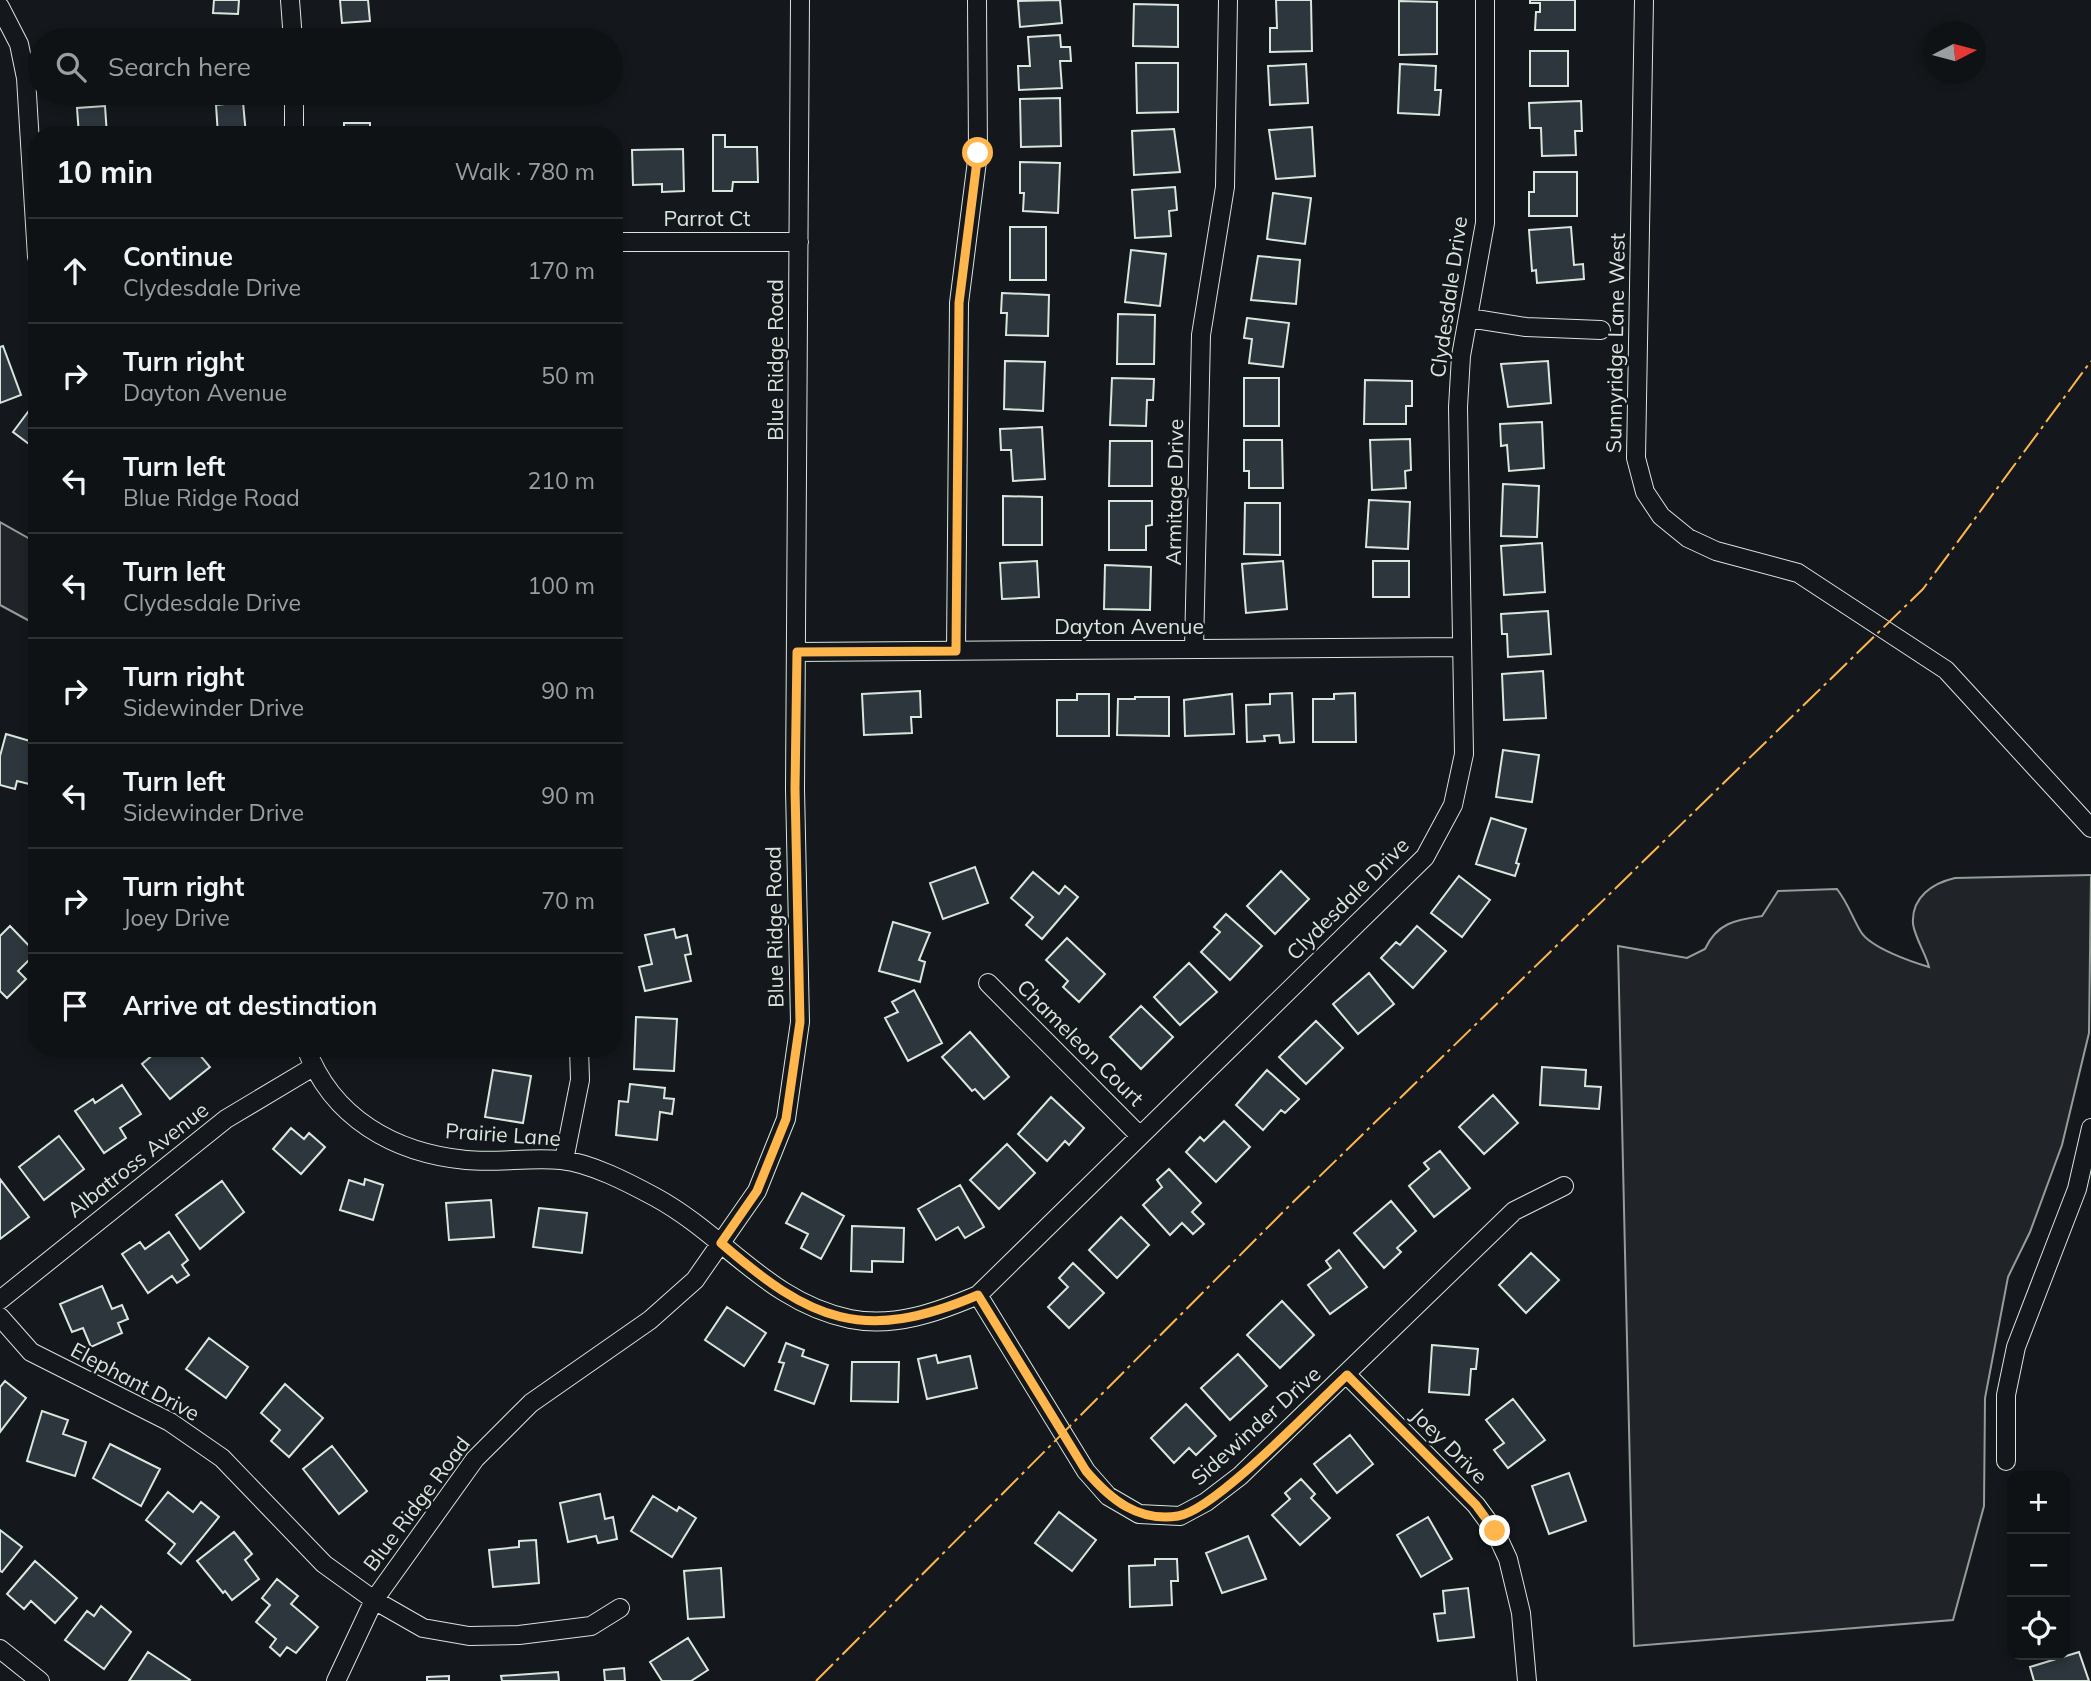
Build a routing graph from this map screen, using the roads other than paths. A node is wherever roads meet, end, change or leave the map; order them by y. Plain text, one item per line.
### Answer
1 (290, 0) edge
2 (800, 0) edge
3 (977, 0) edge
4 (1228, 0) edge
5 (1485, 0) edge
6 (1644, 0) edge
7 (0, 7) edge
8 (292, 28) edge
9 (294, 105) edge
10 (29, 126) edge
11 (294, 126) edge
12 (623, 242) edge
13 (799, 242) junction
14 (1469, 318) junction
15 (1601, 330) dead end
16 (1462, 647) junction
17 (1194, 649) junction
18 (956, 651) junction
19 (797, 652) junction
20 (2091, 828) edge
21 (988, 983) dead end
22 (309, 1057) edge
23 (579, 1057) edge
24 (313, 1067) junction
25 (2091, 1128) edge
26 (1140, 1136) junction
27 (564, 1160) junction
28 (1564, 1185) dead end
29 (721, 1243) junction
30 (978, 1295) junction
31 (0, 1300) edge
32 (0, 1317) edge
33 (1347, 1375) junction
34 (2006, 1461) dead end
35 (374, 1600) junction
36 (620, 1608) dead end
37 (0, 1648) edge
38 (40, 1681) edge
39 (336, 1681) edge
40 (1527, 1681) edge

1 - 8 street
2 - 13 street, Blue Ridge Road
3 - 18 street
4 - 17 street, Armitage Drive
5 - 14 street, Clydesdale Drive
6 - 20 street, Sunnyridge Lane West
7 - 10 street
9 - 11 street
12 - 13 street, Parrot Ct
13 - 19 street, Blue Ridge Road
14 - 15 street
14 - 16 street, Clydesdale Drive
16 - 17 street, Dayton Avenue
16 - 26 street, Clydesdale Drive
17 - 18 street, Dayton Avenue
18 - 19 street, Dayton Avenue
19 - 29 street, Blue Ridge Road
21 - 26 street, Chameleon Court
22 - 24 street, Prairie Lane
23 - 27 street
24 - 27 street, Prairie Lane
24 - 31 street, Albatross Avenue
25 - 34 street
26 - 30 street, Clydesdale Drive
27 - 29 street, Prairie Lane
28 - 33 street, Sidewinder Drive
29 - 30 street, Clydesdale Drive
29 - 35 street, Blue Ridge Road
30 - 33 street, Sidewinder Drive
32 - 35 street, Elephant Drive
33 - 40 street, Joey Drive
35 - 36 street, Elephant Drive
35 - 39 street, Blue Ridge Road
37 - 38 street

